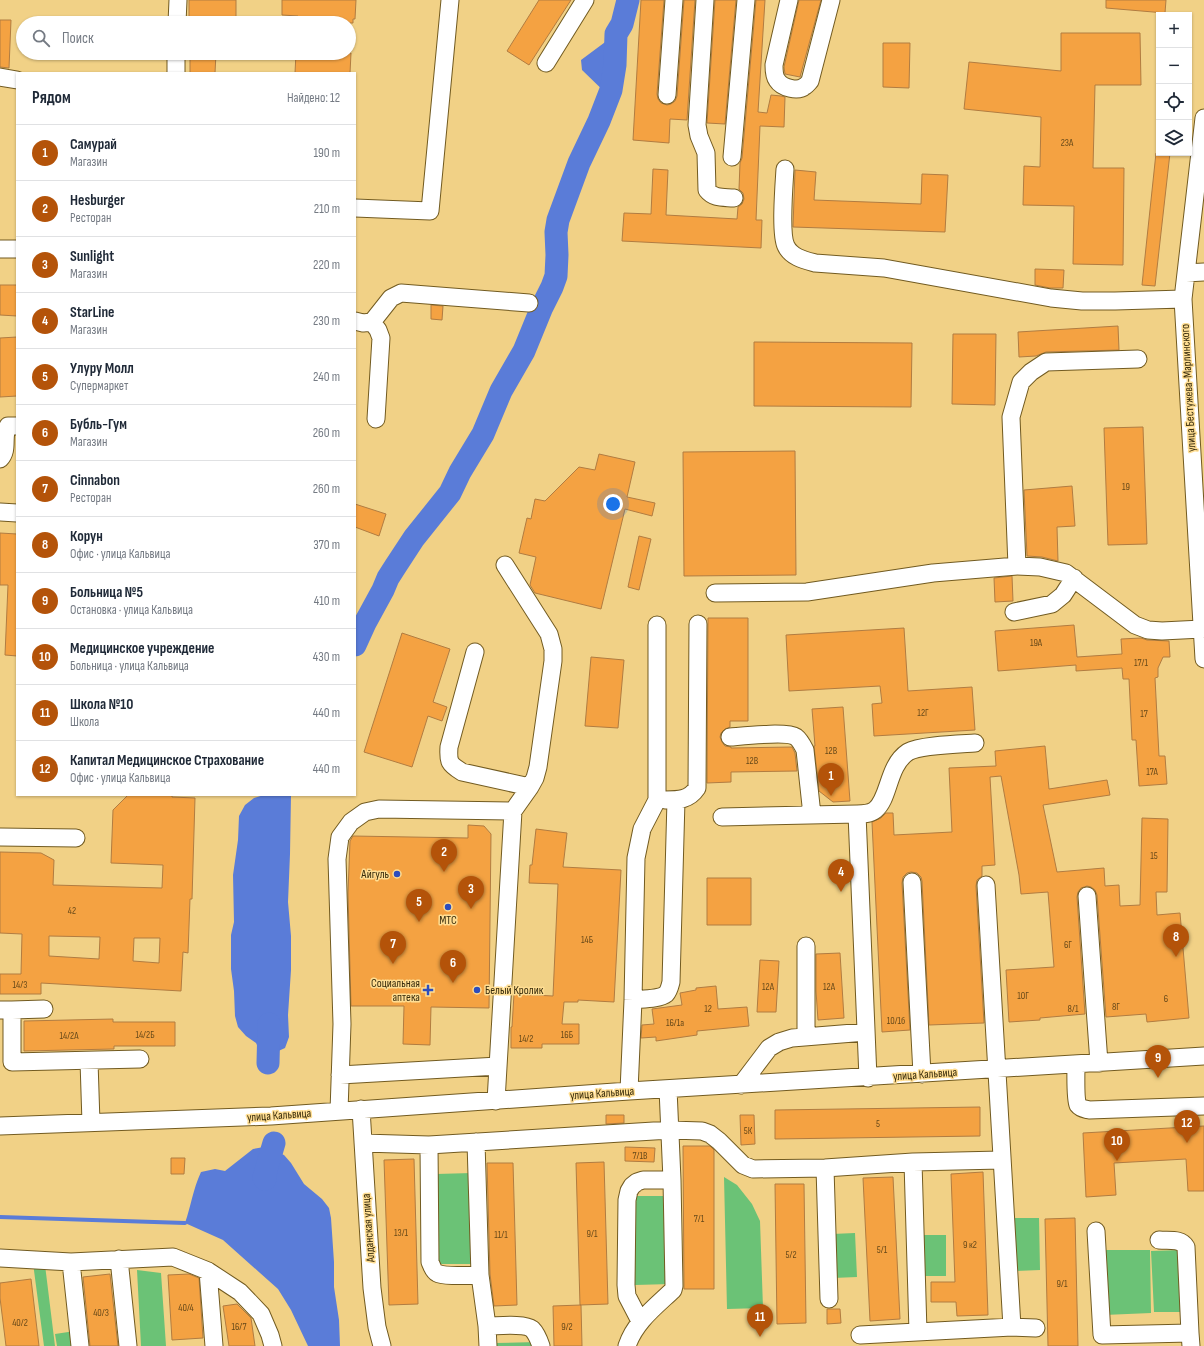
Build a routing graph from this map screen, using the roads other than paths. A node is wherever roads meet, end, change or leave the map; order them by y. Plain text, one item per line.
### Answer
1 (178, 0) edge
2 (450, 0) edge
3 (585, 0) edge
4 (674, 0) edge
5 (705, 0) edge
6 (746, 0) edge
7 (789, 0) edge
8 (831, 0) edge
9 (177, 16) edge
10 (176, 60) edge
11 (546, 63) dead end
12 (176, 72) edge
13 (0, 77) edge
14 (16, 80) edge
15 (667, 95) dead end
16 (1204, 118) edge
17 (732, 157) dead end
18 (785, 169) dead end
19 (734, 198) dead end
20 (356, 208) edge
21 (0, 249) edge
22 (16, 249) edge
23 (1204, 272) edge
24 (1186, 273) junction
25 (1183, 299) junction
26 (529, 303) dead end
27 (363, 321) edge
28 (1138, 359) dead end
29 (376, 419) dead end
30 (16, 426) edge
31 (0, 458) edge
32 (0, 512) edge
33 (16, 513) edge
34 (505, 565) dead end
35 (1017, 566) junction
36 (1074, 578) junction
37 (715, 593) dead end
38 (1014, 612) dead end
39 (698, 624) dead end
40 (657, 625) dead end
41 (1202, 629) junction
42 (475, 652) dead end
43 (1204, 659) edge
44 (730, 737) dead end
45 (975, 743) dead end
46 (530, 787) junction
47 (657, 800) junction
48 (676, 800) junction
49 (513, 811) junction
50 (857, 814) junction
51 (812, 815) junction
52 (722, 817) dead end
53 (0, 837) edge
54 (76, 838) dead end
55 (912, 882) dead end
56 (986, 885) dead end
57 (1087, 896) dead end
58 (806, 946) dead end
59 (633, 1000) junction
60 (44, 1009) dead end
61 (6, 1010) edge
62 (866, 1032) junction
63 (806, 1037) junction
64 (1204, 1056) edge
65 (140, 1059) dead end
66 (90, 1061) junction
67 (1099, 1063) junction
68 (1076, 1064) junction
69 (498, 1066) junction
70 (996, 1069) junction
71 (922, 1074) junction
72 (340, 1075) junction
73 (868, 1078) junction
74 (741, 1085) junction
75 (668, 1089) junction
76 (630, 1091) junction
77 (496, 1101) junction
78 (1204, 1106) edge
79 (361, 1109) junction
80 (339, 1111) junction
81 (91, 1123) junction
82 (0, 1126) edge
83 (670, 1130) junction
84 (476, 1142) junction
85 (363, 1143) junction
86 (429, 1145) junction
87 (1001, 1160) junction
88 (913, 1162) junction
89 (825, 1168) junction
90 (672, 1180) junction
91 (1096, 1231) dead end
92 (1160, 1240) dead end
93 (0, 1258) edge
94 (119, 1259) junction
95 (71, 1262) junction
96 (208, 1271) junction
97 (480, 1275) junction
98 (829, 1299) dead end
99 (640, 1321) junction
100 (487, 1326) junction
101 (1012, 1327) junction
102 (1036, 1328) dead end
103 (918, 1332) junction
104 (860, 1335) dead end
105 (1191, 1339) edge
106 (1099, 1341) edge
107 (385, 1343) edge
108 (80, 1346) edge
109 (128, 1346) edge
110 (214, 1346) edge
111 (272, 1346) edge
112 (488, 1346) edge
113 (541, 1346) edge
114 (627, 1346) edge

1 - 9 street
2 - 20 street
3 - 11 street
4 - 15 street
5 - 19 street
6 - 17 street
7 - 8 street
10 - 12 street
13 - 14 street
16 - 24 street, улица Бестужева-Марлинского
18 - 25 street
21 - 22 street
23 - 24 street
24 - 25 street, улица Бестужева-Марлинского
25 - 41 street, улица Бестужева-Марлинского
26 - 27 street
27 - 29 street
28 - 35 street
30 - 31 street
32 - 33 street
34 - 46 street
35 - 36 street
35 - 37 street
36 - 38 street
36 - 41 street
39 - 48 street
40 - 47 street
41 - 43 street, улица Бестужева-Марлинского
42 - 46 street
44 - 51 street
45 - 50 street
46 - 49 street
47 - 48 street
47 - 59 street
48 - 59 street
49 - 69 street
49 - 72 street
50 - 51 street
50 - 62 street
51 - 52 street
53 - 54 street
55 - 71 street
56 - 70 street
57 - 67 street
58 - 63 street
59 - 76 street
60 - 61 street
61 - 66 street
62 - 63 street
62 - 73 street
63 - 74 street
64 - 67 street, улица Кальвица
65 - 66 street
66 - 81 street
67 - 68 street, улица Кальвица
68 - 70 street, улица Кальвица
68 - 78 street
69 - 72 street
69 - 77 street
70 - 71 street, улица Кальвица
70 - 87 street
71 - 73 street, улица Кальвица
72 - 80 street
73 - 74 street, улица Кальвица
74 - 75 street, улица Кальвица
75 - 76 street, улица Кальвица
75 - 83 street
76 - 77 street, улица Кальвица
77 - 79 street, улица Кальвица
79 - 80 street, улица Кальвица
79 - 85 street, Алданская улица
80 - 81 street, улица Кальвица
81 - 82 street, улица Кальвица
83 - 84 street
83 - 89 street
83 - 90 street
84 - 86 street
84 - 97 street
85 - 86 street
85 - 107 street, Алданская улица
86 - 97 street
87 - 88 street
87 - 101 street
88 - 89 street
88 - 103 street
89 - 98 street
90 - 99 street
90 - 99 street
91 - 106 street
92 - 105 street
93 - 95 street
94 - 95 street
94 - 96 street
94 - 109 street
95 - 108 street
96 - 110 street
96 - 111 street
97 - 100 street
99 - 114 street
100 - 112 street
100 - 113 street
101 - 102 street
101 - 103 street
103 - 104 street
105 - 106 street

